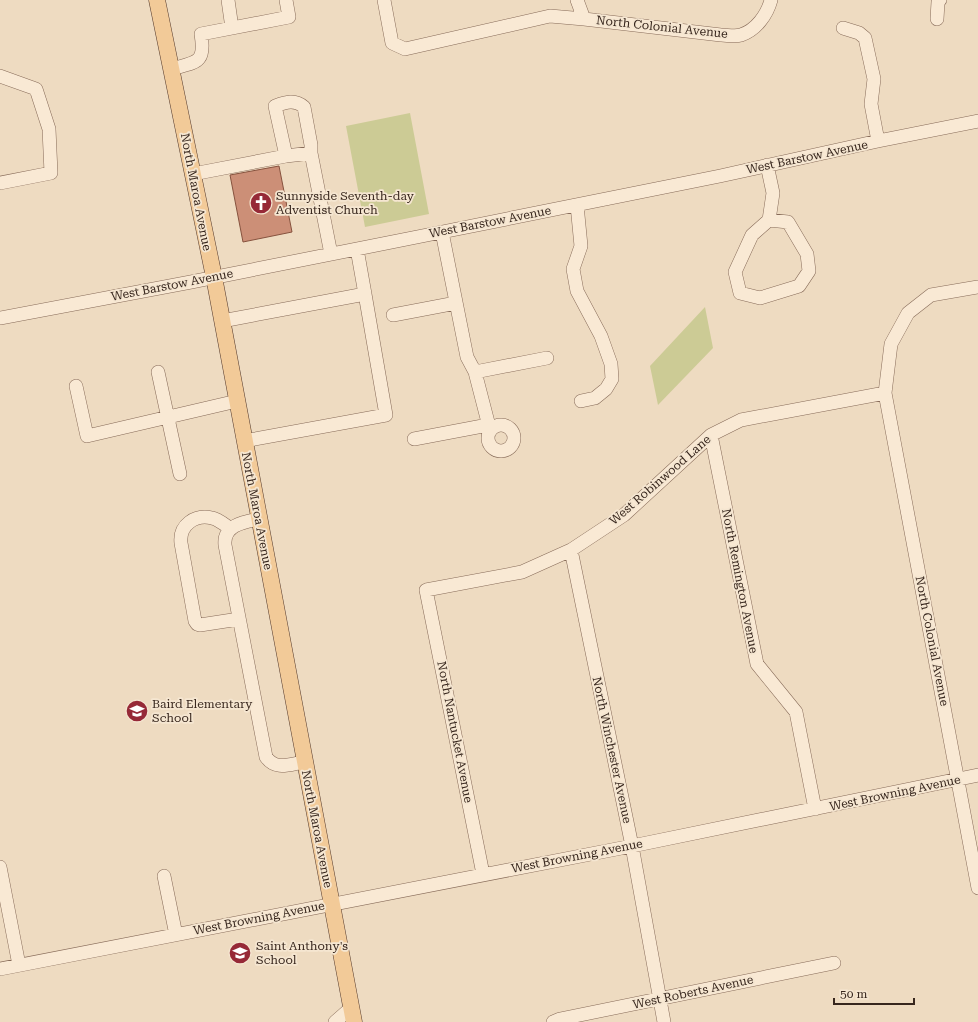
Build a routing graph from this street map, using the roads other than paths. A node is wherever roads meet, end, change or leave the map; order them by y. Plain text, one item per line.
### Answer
1 (157, 0) edge
2 (228, 0) edge
3 (286, 0) edge
4 (384, 0) edge
5 (577, 0) edge
6 (771, 0) edge
7 (940, 0) edge
8 (584, 19) junction
9 (937, 19) dead end
10 (232, 28) junction
11 (843, 28) dead end
12 (171, 69) junction
13 (0, 76) edge
14 (978, 121) edge
15 (878, 141) junction
16 (311, 154) junction
17 (286, 156) junction
18 (767, 165) junction
19 (193, 174) junction
20 (0, 183) edge
21 (577, 205) junction
22 (769, 220) junction
23 (442, 232) junction
24 (357, 249) junction
25 (330, 254) junction
26 (214, 277) junction
27 (978, 287) edge
28 (365, 294) junction
29 (456, 303) junction
30 (393, 315) dead end
31 (0, 318) edge
32 (222, 321) junction
33 (547, 358) dead end
34 (158, 372) dead end
35 (475, 372) junction
36 (76, 386) dead end
37 (885, 393) junction
38 (237, 401) junction
39 (581, 401) dead end
40 (167, 417) junction
41 (711, 434) junction
42 (414, 439) dead end
43 (244, 441) junction
44 (180, 474) dead end
45 (259, 519) junction
46 (231, 529) junction
47 (571, 550) junction
48 (426, 590) joint
49 (239, 619) junction
50 (304, 762) junction
51 (978, 775) edge
52 (958, 779) junction
53 (815, 809) junction
54 (632, 846) junction
55 (0, 867) edge
56 (483, 874) junction
57 (164, 876) dead end
58 (978, 888) edge
59 (331, 904) junction
60 (176, 935) junction
61 (834, 963) dead end
62 (19, 965) junction
63 (0, 969) edge
64 (660, 999) junction
65 (352, 1015) edge
66 (335, 1022) edge
67 (553, 1022) edge
68 (664, 1022) edge

1 - 12 main road, North Maroa Avenue
2 - 10 street
3 - 10 street
4 - 8 street, North Colonial Avenue
5 - 8 street, North Colonial Avenue
6 - 8 street, North Colonial Avenue
7 - 9 street
10 - 12 street
11 - 15 street
12 - 19 main road, North Maroa Avenue
13 - 20 street
14 - 15 street, West Barstow Avenue
15 - 18 street, West Barstow Avenue
16 - 17 street
16 - 17 street
16 - 25 street
17 - 19 street
18 - 21 street, West Barstow Avenue
18 - 22 street
19 - 26 main road, North Maroa Avenue
21 - 23 street, West Barstow Avenue
21 - 39 street
22 - 22 street
23 - 24 street, West Barstow Avenue
23 - 29 street
24 - 25 street, West Barstow Avenue
24 - 28 street
25 - 26 street, West Barstow Avenue
26 - 31 street, West Barstow Avenue
26 - 32 main road, North Maroa Avenue
27 - 37 street
28 - 32 street
28 - 43 street
29 - 30 street
29 - 35 street
32 - 38 main road, North Maroa Avenue
33 - 35 street
34 - 40 street
35 - 42 street
36 - 40 street
37 - 41 street, West Robinwood Lane
37 - 52 street, North Colonial Avenue
38 - 40 street
38 - 43 main road, North Maroa Avenue
40 - 44 street
41 - 47 street, West Robinwood Lane
41 - 53 street, North Remington Avenue
43 - 45 main road, North Maroa Avenue
45 - 46 street
45 - 50 main road, North Maroa Avenue
46 - 49 street
46 - 49 street
47 - 48 street, West Robinwood Lane
47 - 54 street, North Winchester Avenue
48 - 56 street, North Nantucket Avenue
49 - 50 street
50 - 59 main road, North Maroa Avenue
51 - 52 street, West Browning Avenue
52 - 53 street, West Browning Avenue
52 - 58 street, North Colonial Avenue
53 - 54 street, West Browning Avenue
54 - 56 street, West Browning Avenue
54 - 64 street, North Winchester Avenue
55 - 62 street
56 - 59 street, West Browning Avenue
57 - 60 street, West Browning Avenue
59 - 60 street, West Browning Avenue
59 - 65 main road, North Maroa Avenue
60 - 62 street, West Browning Avenue
61 - 64 street, West Roberts Avenue
62 - 63 street, West Browning Avenue
64 - 67 street, West Roberts Avenue
64 - 68 street, North Winchester Avenue
65 - 66 street

